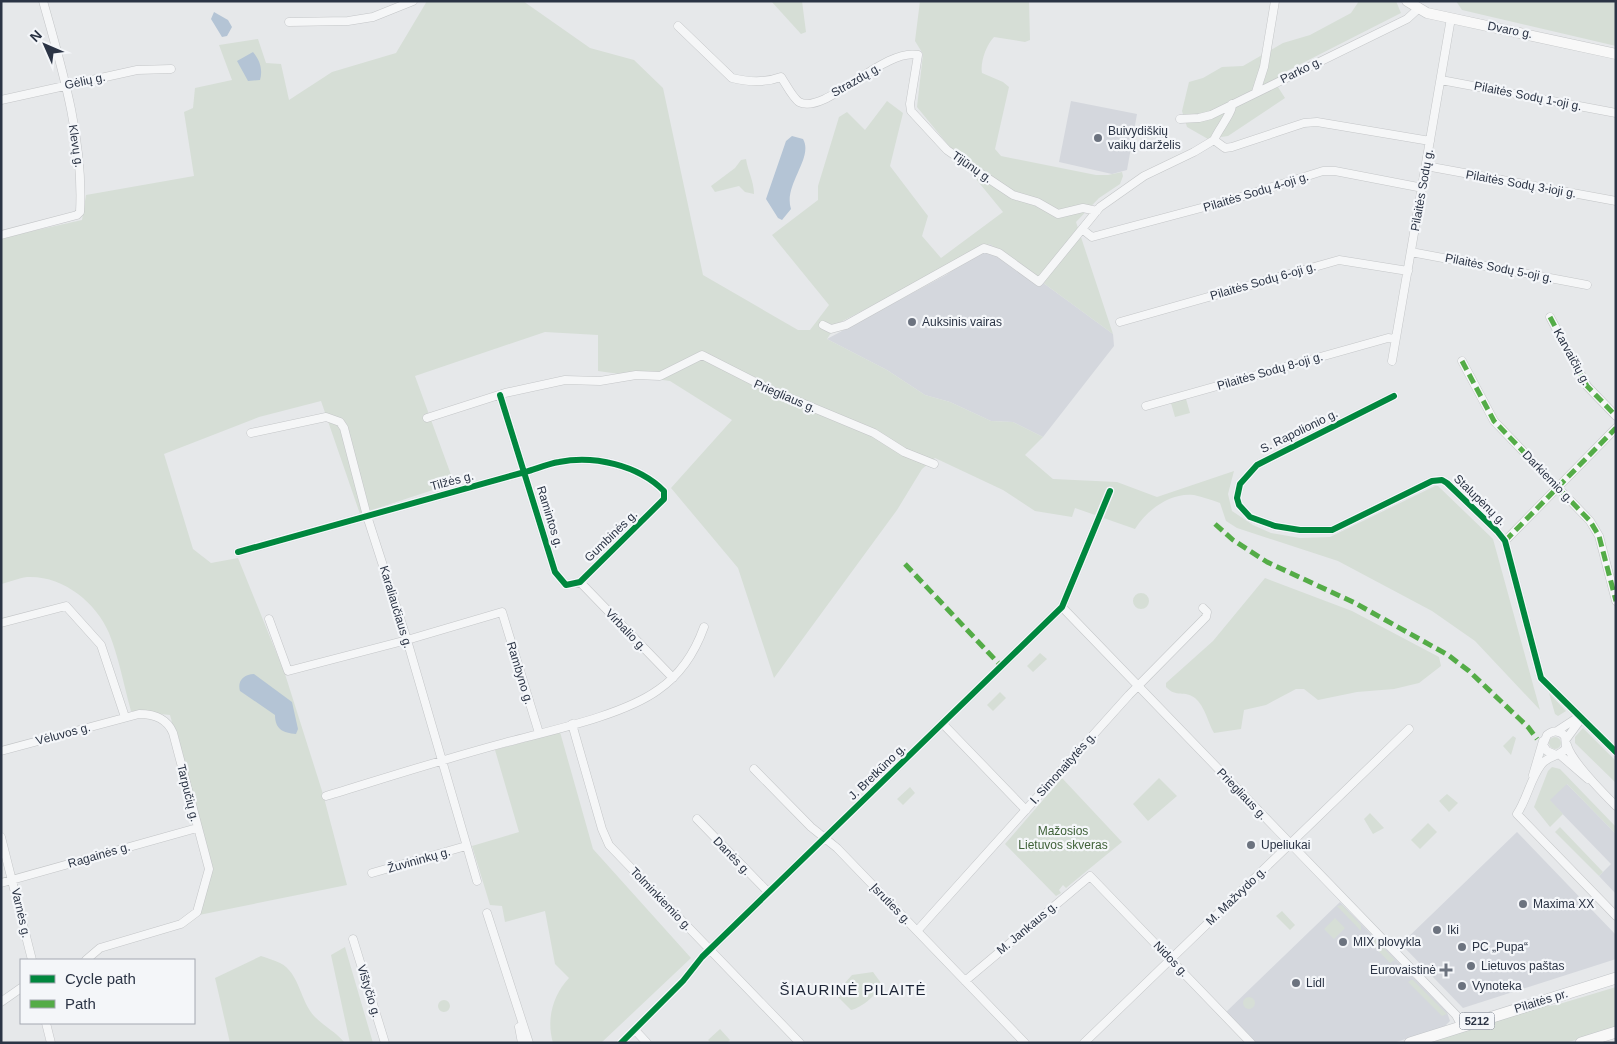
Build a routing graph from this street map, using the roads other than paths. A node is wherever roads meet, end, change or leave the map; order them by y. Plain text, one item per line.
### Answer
1 (43, 1) edge
2 (413, 1) edge
3 (1275, 1) edge
4 (1408, 1) edge
5 (1418, 9) junction
6 (1451, 18) junction
7 (289, 22) dead end
8 (678, 26) dead end
9 (1616, 54) edge
10 (918, 55) joint
11 (171, 69) dead end
12 (1441, 80) junction
13 (65, 85) junction
14 (1256, 92) junction
15 (1, 100) edge
16 (1232, 104) junction
17 (1616, 113) edge
18 (1180, 119) dead end
19 (1214, 140) junction
20 (1430, 141) junction
21 (1426, 166) junction
22 (1422, 188) junction
23 (1616, 201) edge
24 (1097, 211) junction
25 (1082, 229) junction
26 (1, 235) edge
27 (1411, 252) junction
28 (1408, 271) junction
29 (1587, 285) dead end
30 (1550, 317) dead end
31 (1120, 322) dead end
32 (823, 325) dead end
33 (1395, 339) junction
34 (1392, 361) dead end
35 (1462, 361) dead end
36 (500, 394) junction
37 (1394, 396) dead end
38 (1146, 406) dead end
39 (1616, 416) edge
40 (427, 418) dead end
41 (1616, 428) edge
42 (251, 433) dead end
43 (934, 464) dead end
44 (525, 472) junction
45 (1558, 488) junction
46 (1110, 491) dead end
47 (665, 495) joint
48 (1238, 505) joint
49 (368, 516) junction
50 (1504, 542) junction
51 (238, 552) dead end
52 (580, 582) junction
53 (1616, 602) edge
54 (1062, 608) junction
55 (1203, 608) dead end
56 (269, 619) dead end
57 (1, 623) edge
58 (704, 627) dead end
59 (407, 640) junction
60 (673, 678) junction
61 (1138, 686) junction
62 (1580, 716) junction
63 (126, 717) junction
64 (572, 724) junction
65 (943, 724) junction
66 (1409, 729) dead end
67 (1557, 731) junction
68 (539, 733) junction
69 (1543, 741) junction
70 (1567, 742) junction
71 (1, 751) edge
72 (1616, 752) edge
73 (1558, 755) junction
74 (442, 761) junction
75 (754, 769) dead end
76 (1532, 777) junction
77 (1592, 781) junction
78 (326, 796) dead end
79 (1616, 806) edge
80 (1026, 810) junction
81 (697, 820) dead end
82 (197, 828) junction
83 (1, 837) edge
84 (825, 838) junction
85 (1290, 844) junction
86 (466, 846) junction
87 (372, 873) dead end
88 (1090, 876) joint
89 (13, 880) junction
90 (476, 880) dead end
91 (1, 883) edge
92 (768, 892) junction
93 (487, 914) dead end
94 (1616, 916) edge
95 (917, 931) junction
96 (353, 939) dead end
97 (710, 949) junction
98 (32, 959) edge
99 (87, 959) edge
100 (1170, 960) junction
101 (1616, 978) edge
102 (965, 981) junction
103 (20, 989) edge
104 (1, 1002) edge
105 (518, 1015) junction
106 (46, 1024) edge
107 (1462, 1026) junction
108 (635, 1030) junction
109 (1616, 1032) edge
110 (799, 1042) edge
111 (51, 1043) edge
112 (385, 1043) edge
113 (522, 1043) edge
114 (529, 1043) edge
115 (621, 1043) edge
116 (647, 1043) edge
117 (1025, 1043) edge
118 (1084, 1043) edge
119 (1251, 1043) edge
120 (1410, 1043) edge
121 (1581, 1043) edge

1 - 13 street, Klevų g.
2 - 7 street
3 - 14 street
4 - 5 main road, Dvaro g.
5 - 6 main road, Dvaro g.
5 - 14 street, Parko g.
6 - 9 main road, Dvaro g.
6 - 12 street, Pilaitės Sodų g.
8 - 10 street, Strazdų g.
10 - 24 street, Tijūnų g.
11 - 13 street, Gėlių g.
12 - 17 street, Pilaitės Sodų 1-oji g.
12 - 20 street, Pilaitės Sodų g.
13 - 15 street, Gėlių g.
13 - 26 street, Klevų g.
14 - 16 street, Parko g.
16 - 18 street, Parko g.
16 - 19 street
19 - 20 street
19 - 24 street
20 - 21 street, Pilaitės Sodų g.
21 - 22 street, Pilaitės Sodų g.
21 - 23 street, Pilaitės Sodų 3-ioji g.
22 - 25 street, Pilaitės Sodų 4-oji g.
22 - 27 street, Pilaitės Sodų g.
24 - 25 street
25 - 32 street
27 - 28 street, Pilaitės Sodų g.
27 - 29 street, Pilaitės Sodų 5-oji g.
28 - 31 street, Pilaitės Sodų 6-oji g.
28 - 33 street, Pilaitės Sodų g.
30 - 39 street, Karvaičių g.
33 - 34 street, Pilaitės Sodų g.
33 - 38 street, Pilaitės Sodų 8-oji g.
35 - 45 street, Darkiemio g.
36 - 40 street
36 - 43 street, Priegliaus g.
36 - 44 street, Ramintos g.
37 - 48 street, S. Rapolionio g.
41 - 45 street
42 - 49 street, Karaliaučiaus g.
44 - 47 street, Tilžės g.
44 - 49 street, Tilžės g.
44 - 52 street, Ramintos g.
45 - 50 street
45 - 53 street, Darkiemio g.
46 - 54 street, J. Bretkūno g.
47 - 52 street, Gumbinės g.
48 - 50 street, Stalupėnų g.
49 - 51 street, Tilžės g.
49 - 59 street, Karaliaučiaus g.
50 - 62 street, Stalupėnų g.
52 - 60 street, Virbalio g.
54 - 61 street, Priegliaus g.
54 - 65 street, J. Bretkūno g.
55 - 61 street, I. Simonaitytės g.
56 - 59 street
57 - 63 street
58 - 60 street
59 - 68 street, Rambyno g.
59 - 74 street, Karaliaučiaus g.
60 - 64 street
61 - 80 street, I. Simonaitytės g.
61 - 85 street, Priegliaus g.
62 - 67 street
62 - 70 street
62 - 72 street, Stalupėnų g.
63 - 71 street, Vėluvos g.
63 - 82 street, Tarpučių g.
64 - 68 street
64 - 97 street, Tolminkiemio g.
65 - 80 street
65 - 84 street, J. Bretkūno g.
66 - 85 street, M. Mažvydo g.
67 - 69 street
67 - 70 street
68 - 74 street
69 - 73 street
69 - 76 street
70 - 73 street
70 - 77 street
73 - 76 street
73 - 77 street
74 - 78 street
74 - 86 street, Karaliaučiaus g.
75 - 84 street, Įsruties g.
76 - 94 street
77 - 79 street
80 - 95 street, I. Simonaitytės g.
81 - 92 street, Danės g.
82 - 89 street, Ragainės g.
82 - 99 street, Tarpučių g.
83 - 89 street, Varnės g.
84 - 92 street, J. Bretkūno g.
84 - 95 street, Įsruties g.
85 - 100 street, M. Mažvydo g.
85 - 107 street, Priegliaus g.
86 - 87 street, Žuvininkų g.
86 - 90 street, Karaliaučiaus g.
88 - 100 street, Nidos g.
88 - 102 street, M. Jankaus g.
89 - 91 street, Ragainės g.
89 - 98 street, Varnės g.
92 - 97 street, J. Bretkūno g.
93 - 105 street
95 - 102 street, Įsruties g.
96 - 112 street, Vištyčio g.
97 - 108 street, J. Bretkūno g.
97 - 110 street, Tolminkiemio g.
100 - 118 street, M. Mažvydo g.
100 - 119 street, Nidos g.
101 - 107 main road, Pilaitės pr. / 5212
102 - 117 street, Įsruties g.
103 - 104 street
105 - 113 street
105 - 114 street
106 - 111 street
107 - 120 main road, Pilaitės pr. / 5212
108 - 115 street, J. Bretkūno g.
108 - 116 street
109 - 121 main road

